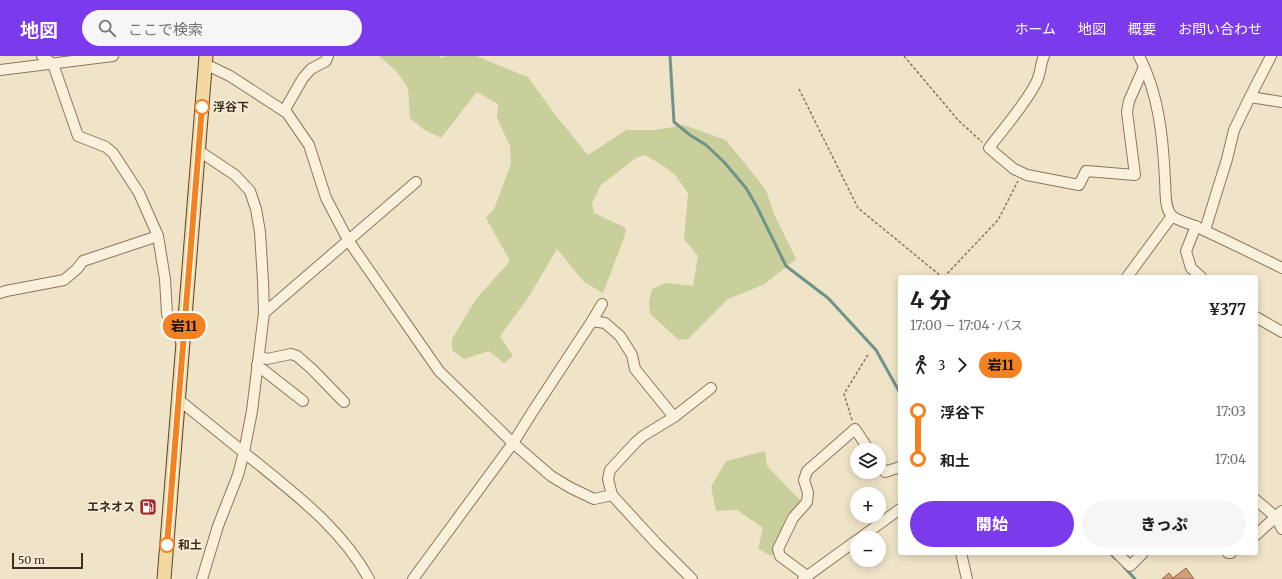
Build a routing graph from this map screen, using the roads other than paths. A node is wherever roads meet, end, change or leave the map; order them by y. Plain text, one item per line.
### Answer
1 (42, 56) edge
2 (113, 56) edge
3 (328, 56) edge
4 (1044, 56) edge
5 (1139, 56) edge
6 (1271, 56) edge
7 (206, 60) edge
8 (53, 64) junction
9 (1144, 67) junction
10 (0, 70) edge
11 (1250, 97) junction
12 (1282, 102) edge
13 (284, 111) junction
14 (199, 151) junction
15 (416, 182) dead end
16 (1172, 216) junction
17 (1200, 228) junction
18 (158, 236) junction
19 (348, 240) junction
20 (1282, 268) edge
21 (1129, 275) edge
22 (1199, 275) edge
23 (0, 294) edge
24 (602, 304) dead end
25 (264, 313) junction
26 (1258, 318) edge
27 (592, 322) junction
28 (1282, 332) edge
29 (183, 345) junction
30 (258, 361) junction
31 (711, 388) dead end
32 (179, 400) junction
33 (303, 401) dead end
34 (344, 402) dead end
35 (674, 417) junction
36 (513, 443) junction
37 (865, 443) edge
38 (244, 452) junction
39 (898, 467) edge
40 (886, 472) edge
41 (612, 495) junction
42 (1258, 501) edge
43 (898, 510) edge
44 (1279, 514) edge
45 (1282, 529) edge
46 (870, 531) edge
47 (1258, 533) edge
48 (850, 545) edge
49 (961, 555) edge
50 (1119, 555) edge
51 (1141, 555) edge
52 (805, 578) edge
53 (164, 579) edge
54 (202, 579) edge
55 (369, 579) edge
56 (413, 579) edge
57 (692, 579) edge
58 (967, 579) edge

1 - 8 street
2 - 8 street
3 - 13 street
4 - 9 street
5 - 9 street
6 - 11 street
7 - 13 street
7 - 14 main road
8 - 10 street
8 - 18 street
9 - 16 street
11 - 12 street
11 - 17 street
13 - 19 street
14 - 25 street
14 - 29 main road
15 - 19 street
16 - 17 street
16 - 21 street
17 - 20 street
17 - 22 street
18 - 23 street
18 - 29 street
19 - 25 street
19 - 36 street
24 - 27 street
25 - 30 street
26 - 28 street
27 - 35 street
27 - 36 street
29 - 32 main road
30 - 33 street
30 - 34 street
30 - 38 street
31 - 35 street
32 - 38 street
32 - 53 main road
35 - 41 street
36 - 41 street
36 - 56 street
37 - 52 street
38 - 54 street
38 - 55 street
39 - 40 street
41 - 57 street
42 - 44 street
43 - 46 street
44 - 45 street
44 - 47 street
48 - 52 street
49 - 58 street
50 - 51 street

